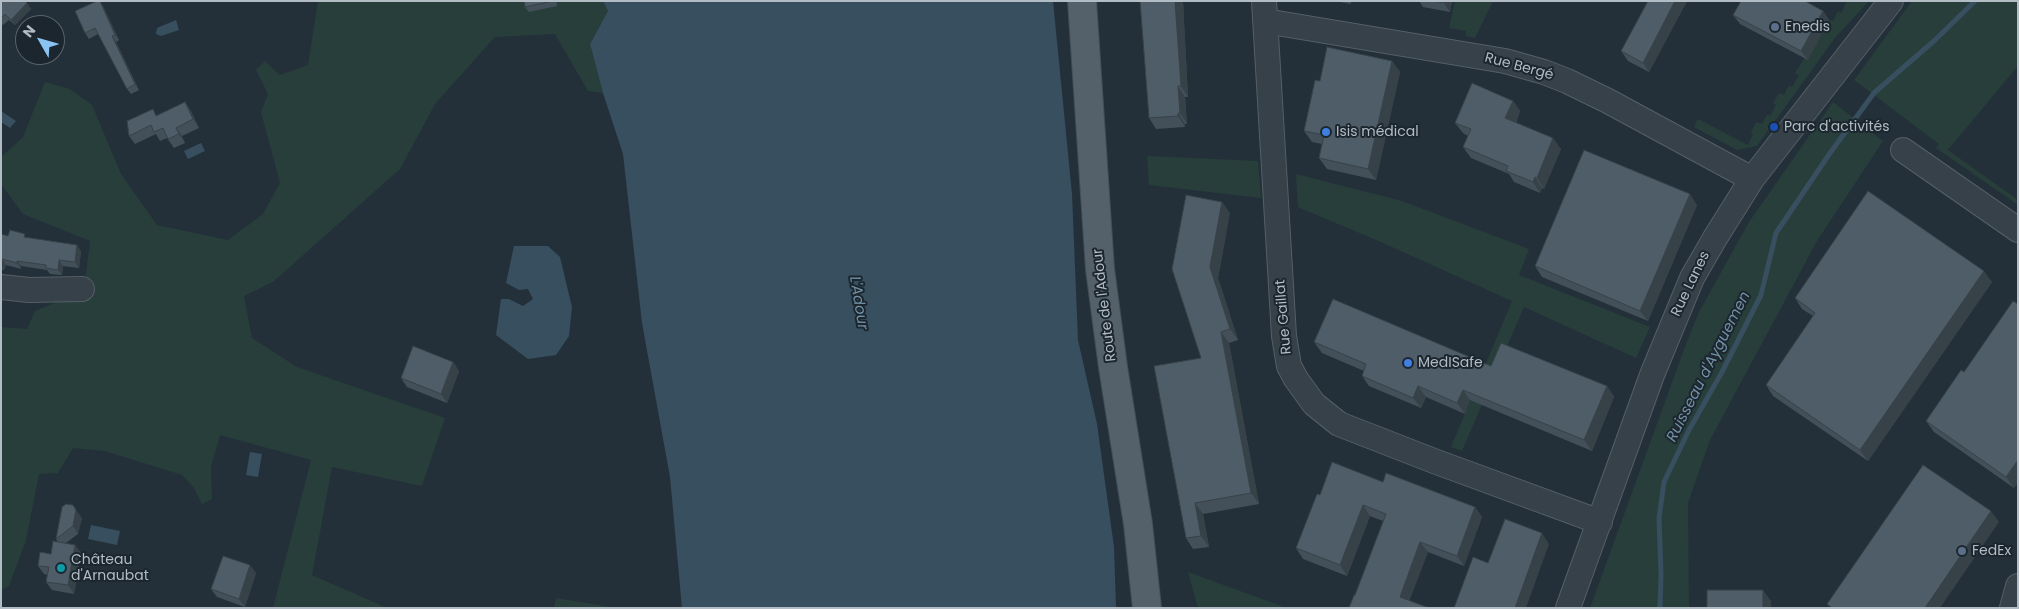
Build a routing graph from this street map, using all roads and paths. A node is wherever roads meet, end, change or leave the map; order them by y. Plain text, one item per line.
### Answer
1 (1082, 1) edge
2 (1891, 1) edge
3 (1264, 11) edge
4 (1903, 150) dead end
5 (1752, 179) junction
6 (2018, 230) edge
7 (1, 287) edge
8 (82, 289) dead end
9 (1600, 522) junction
10 (1147, 608) edge
11 (1568, 608) edge

1 - 10 main road, Route de l'Adour
2 - 5 street, Rue Lanes
3 - 5 street, Rue Bergé
3 - 9 street, Rue Gaillat
4 - 6 street
5 - 9 street, Rue Lanes
7 - 8 street
9 - 11 street, Rue Lanes

